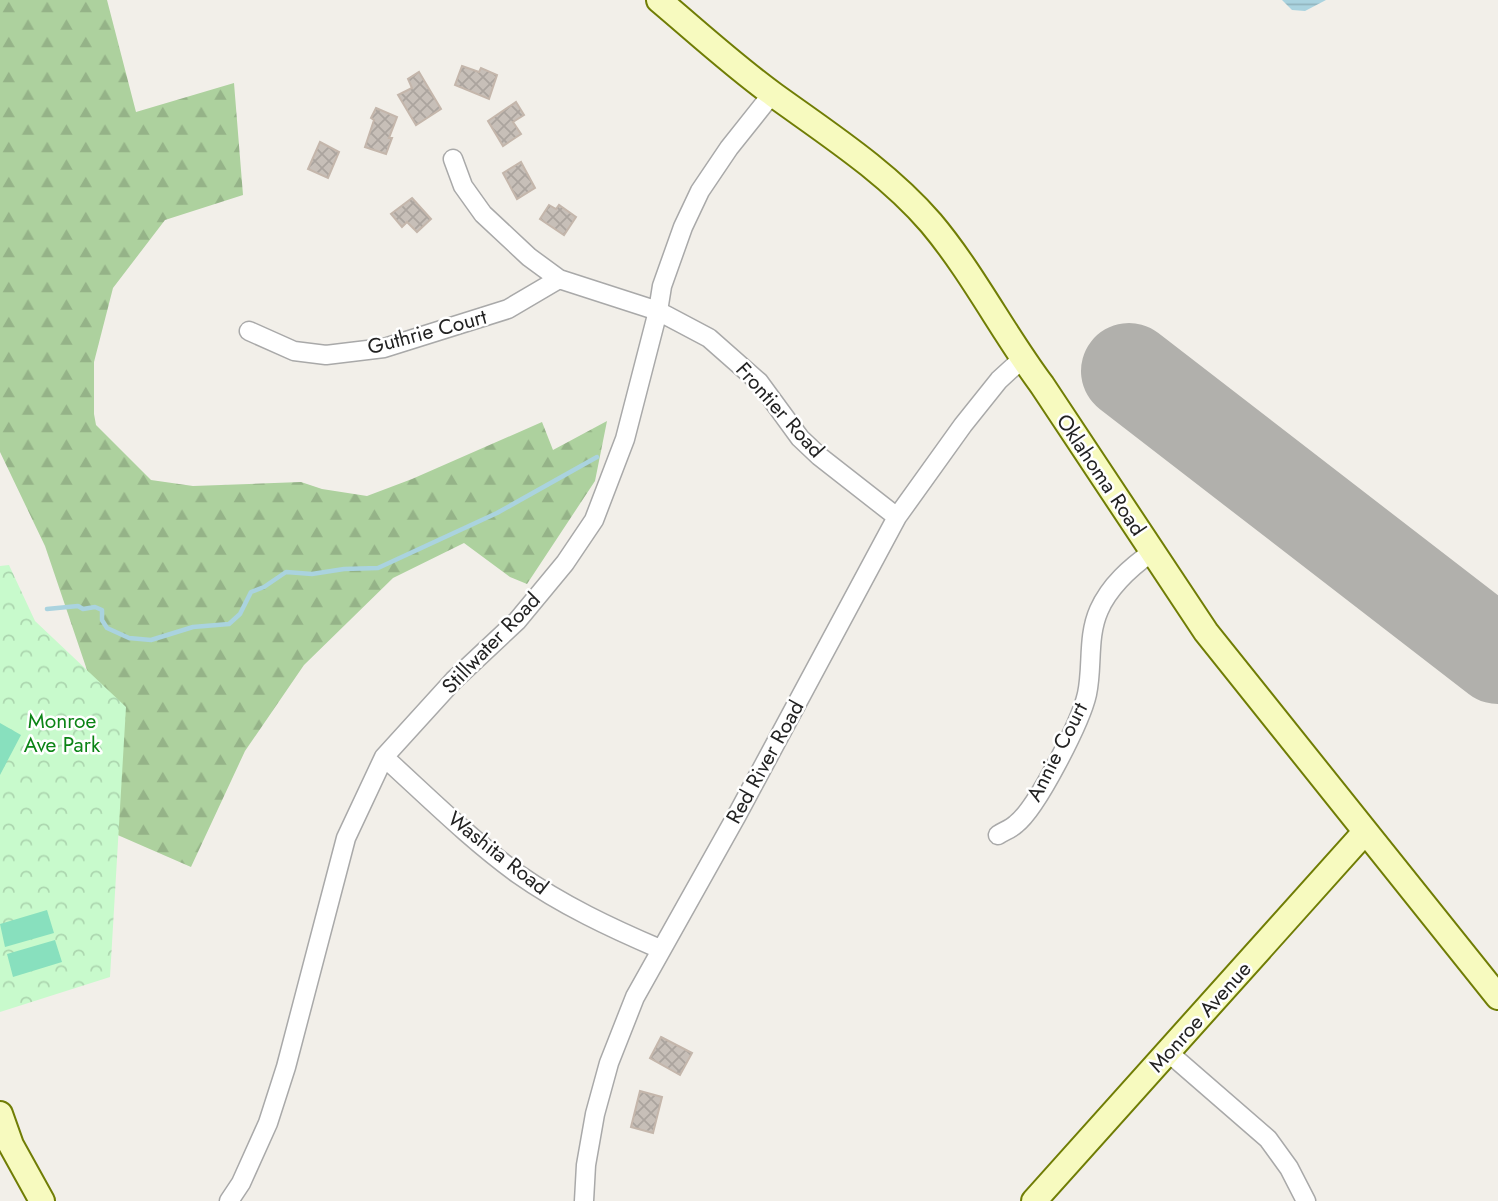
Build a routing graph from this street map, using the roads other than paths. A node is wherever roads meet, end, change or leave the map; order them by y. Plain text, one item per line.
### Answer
1 (659, 0) edge
2 (772, 94) junction
3 (453, 159) dead end
4 (559, 279) junction
5 (658, 311) junction
6 (249, 331) dead end
7 (1022, 359) junction
8 (897, 517) junction
9 (1152, 551) junction
10 (384, 757) junction
11 (1365, 832) junction
12 (998, 835) dead end
13 (660, 949) junction
14 (1498, 997) edge
15 (1169, 1053) junction
16 (0, 1114) edge
17 (42, 1201) edge
18 (229, 1201) edge
19 (584, 1201) edge
20 (1034, 1201) edge
21 (1306, 1201) edge

1 - 2 street, Oklahoma Road
2 - 5 street, Stillwater Road
2 - 7 street, Oklahoma Road
3 - 4 street, Frontier Road
4 - 5 street, Frontier Road
4 - 6 street, Guthrie Court
5 - 8 street, Frontier Road
5 - 10 street, Stillwater Road
7 - 8 street, Red River Road
7 - 9 street, Oklahoma Road
8 - 13 street, Red River Road
9 - 11 street, Oklahoma Road
9 - 12 street, Annie Court
10 - 13 street, Washita Road
10 - 18 street, Stillwater Road
11 - 14 street, Oklahoma Road
11 - 15 street, Monroe Avenue
13 - 19 street, Red River Road
15 - 20 street, Monroe Avenue
15 - 21 street
16 - 17 street

